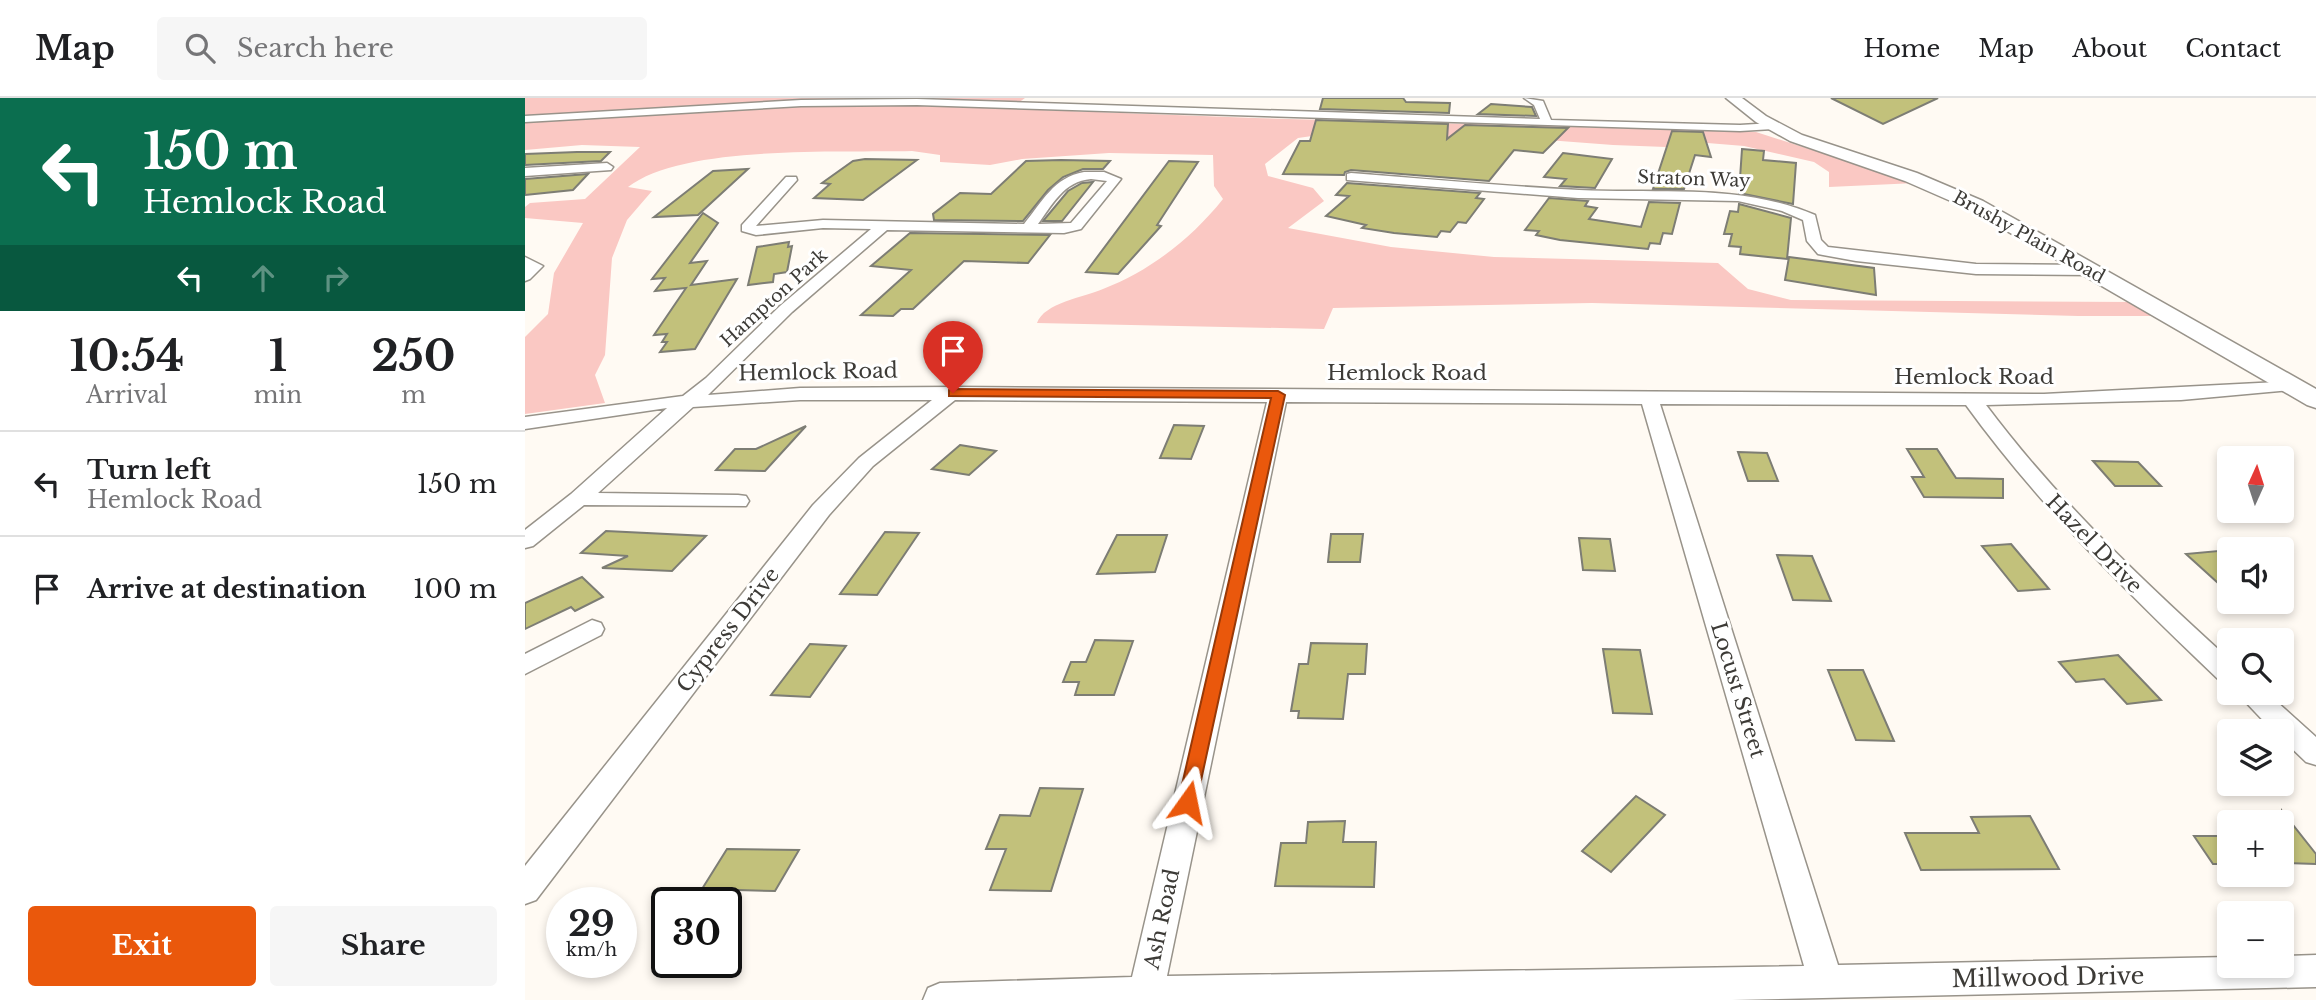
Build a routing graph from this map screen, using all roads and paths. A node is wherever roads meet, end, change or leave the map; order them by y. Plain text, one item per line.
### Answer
1 (1529, 98) edge
2 (1733, 98) edge
3 (525, 119) edge
4 (1547, 123) junction
5 (1773, 126) junction
6 (607, 167) dead end
7 (525, 172) edge
8 (1351, 177) dead end
9 (790, 180) dead end
10 (883, 226) junction
11 (1028, 228) junction
12 (525, 261) edge
13 (2091, 270) junction
14 (525, 276) edge
15 (2290, 385) junction
16 (953, 393) junction
17 (1278, 395) junction
18 (1649, 397) junction
19 (692, 400) junction
20 (1972, 400) junction
21 (2316, 400) edge
22 (525, 423) edge
23 (579, 499) junction
24 (738, 501) dead end
25 (525, 541) edge
26 (592, 629) dead end
27 (2217, 663) edge
28 (525, 665) edge
29 (2263, 705) edge
30 (2316, 754) edge
31 (525, 890) edge
32 (2316, 971) edge
33 (1826, 982) junction
34 (1146, 993) junction
35 (940, 1000) edge

1 - 4 street
2 - 5 main road, Brushy Plain Road
3 - 4 street
4 - 5 street
5 - 13 main road, Brushy Plain Road
6 - 7 street
8 - 13 street, Straton Way
9 - 10 street
10 - 11 street
10 - 19 street, Hampton Park
11 - 11 street
12 - 14 street
13 - 15 main road, Brushy Plain Road
15 - 20 street, Hemlock Road
15 - 21 main road, Brushy Plain Road
16 - 17 street, Hemlock Road
16 - 19 street, Hemlock Road
16 - 31 street, Cypress Drive
17 - 18 street, Hemlock Road
17 - 34 street, Ash Road
18 - 20 street, Hemlock Road
18 - 33 street, Locust Street
19 - 22 street, Hemlock Road
19 - 23 street, Hampton Park
20 - 27 street, Hazel Drive
23 - 24 street
23 - 25 street, Hampton Park
26 - 28 street
29 - 30 street
32 - 33 street, Millwood Drive
33 - 34 street, Millwood Drive
34 - 35 street, Millwood Drive

